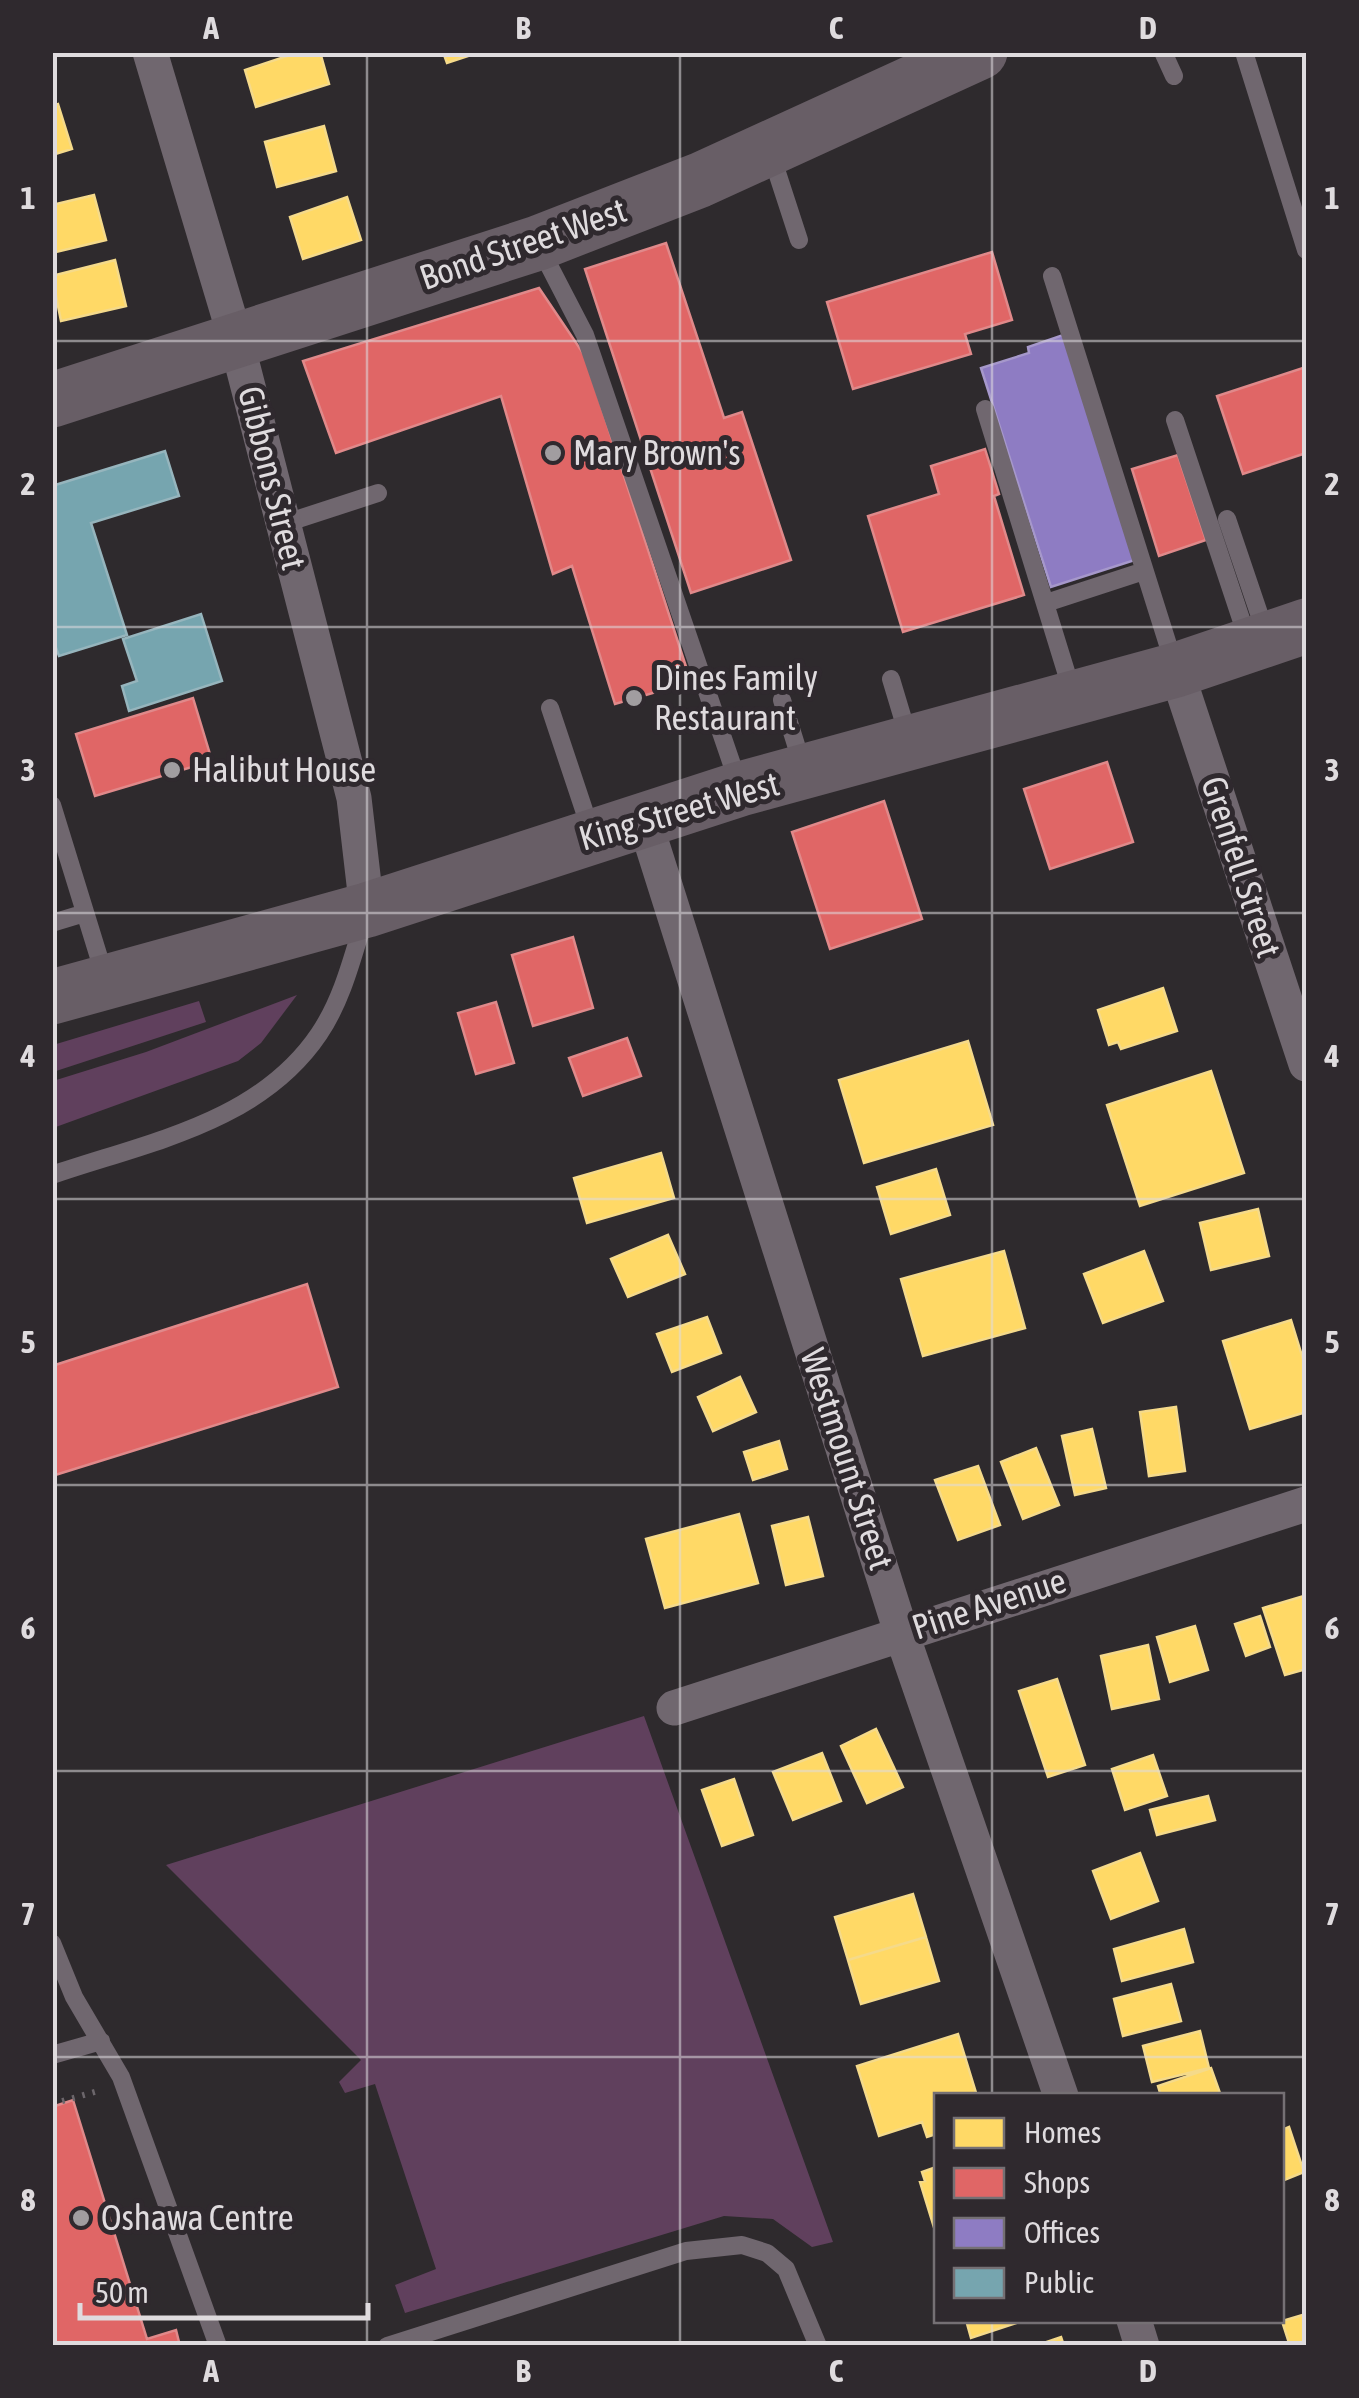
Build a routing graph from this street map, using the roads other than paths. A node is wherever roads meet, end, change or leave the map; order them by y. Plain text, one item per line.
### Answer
1 (150, 52) edge
2 (980, 52) edge
3 (1163, 52) edge
4 (1244, 52) edge
5 (1174, 76) dead end
6 (770, 149) junction
7 (799, 240) dead end
8 (538, 243) junction
9 (1306, 250) edge
10 (1052, 276) dead end
11 (236, 340) junction
12 (52, 400) edge
13 (986, 409) dead end
14 (1175, 420) dead end
15 (378, 493) dead end
16 (1227, 519) dead end
17 (284, 524) junction
18 (1144, 571) junction
19 (1046, 603) junction
20 (1275, 637) edge
21 (1176, 670) junction
22 (892, 679) dead end
23 (1074, 698) junction
24 (782, 700) dead end
25 (550, 708) dead end
26 (911, 744) junction
27 (806, 774) junction
28 (740, 789) junction
29 (52, 805) edge
30 (644, 819) junction
31 (592, 835) junction
32 (367, 910) junction
33 (86, 913) junction
34 (52, 923) edge
35 (107, 982) junction
36 (52, 997) edge
37 (1306, 1064) edge
38 (52, 1175) edge
39 (1306, 1504) edge
40 (901, 1632) junction
41 (674, 1708) dead end
42 (52, 1943) edge
43 (101, 2042) junction
44 (52, 2055) edge
45 (1059, 2093) edge
46 (218, 2346) edge
47 (387, 2346) edge
48 (818, 2346) edge

1 - 11 street, Gibbons Street
2 - 6 main road, Bond Street West
3 - 5 lane
4 - 9 lane
6 - 7 lane
6 - 8 main road, Bond Street West
8 - 11 main road, Bond Street West
8 - 28 lane
10 - 18 lane
11 - 12 main road, Bond Street West
11 - 17 street, Gibbons Street
13 - 19 lane
14 - 20 lane
15 - 17 lane
16 - 20 lane
17 - 32 street, Gibbons Street
18 - 19 lane
18 - 21 lane
19 - 23 lane
20 - 21 main road, King Street West
21 - 23 main road, King Street West
21 - 37 street, Grenfell Street
22 - 26 lane
23 - 26 main road, King Street West
24 - 27 lane
25 - 31 lane
26 - 27 main road, King Street West
27 - 28 main road, King Street West
28 - 30 main road, King Street West
29 - 33 lane
30 - 31 main road, King Street West
30 - 40 street, Westmount Street
31 - 32 main road, King Street West
32 - 35 main road, King Street West
32 - 38 lane
33 - 34 lane
33 - 35 lane
35 - 36 main road, King Street West
39 - 40 street, Pine Avenue
40 - 41 street, Pine Avenue
40 - 45 street, Westmount Street
42 - 43 lane
43 - 44 lane
43 - 46 lane
47 - 48 lane

